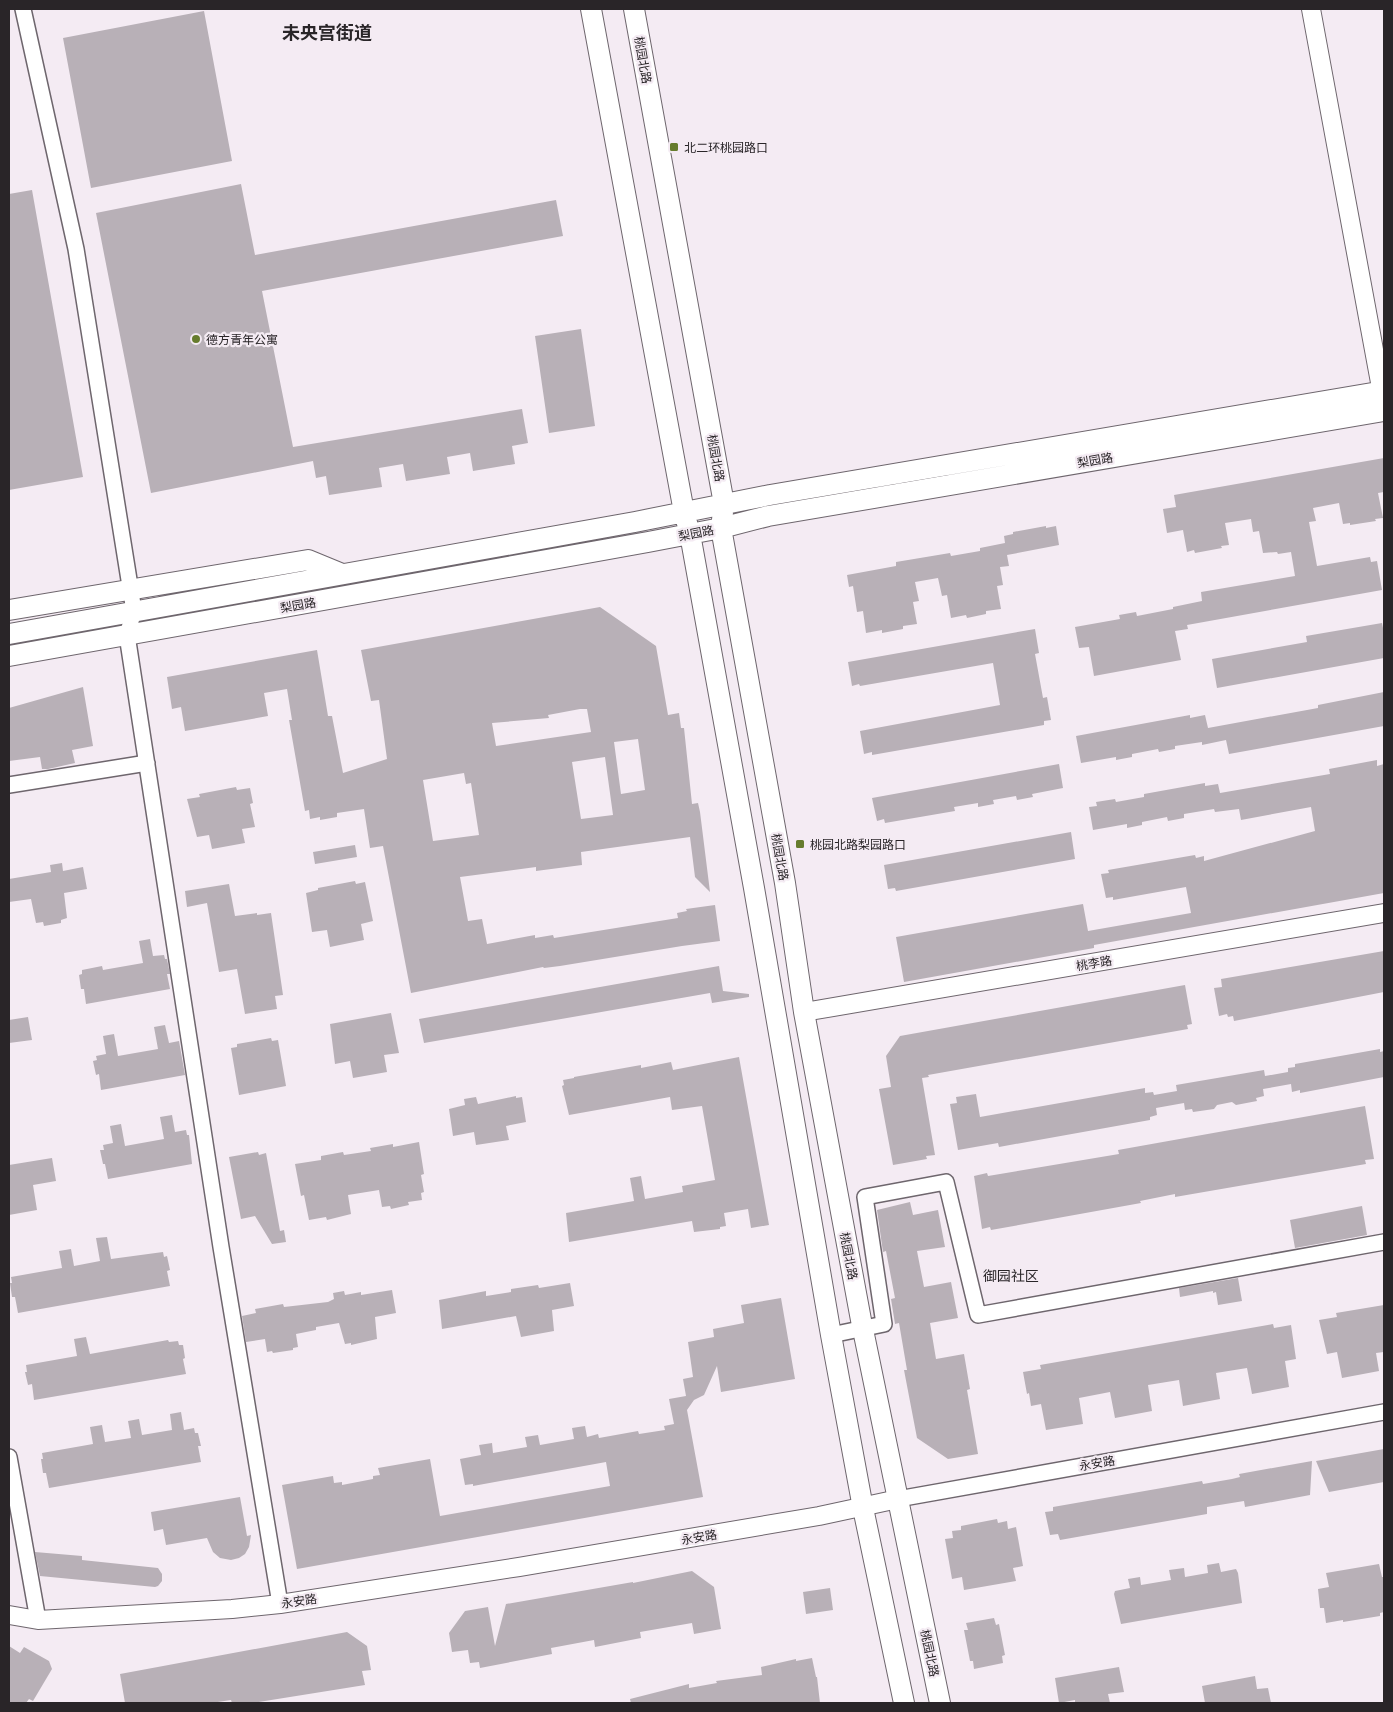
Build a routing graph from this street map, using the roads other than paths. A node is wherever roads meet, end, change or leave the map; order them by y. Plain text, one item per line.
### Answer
1 (22, 9) edge
2 (591, 9) edge
3 (634, 9) edge
4 (1311, 9) edge
5 (1383, 396) edge
6 (1384, 411) edge
7 (724, 504) junction
8 (684, 512) junction
9 (721, 528) junction
10 (690, 534) junction
11 (342, 574) junction
12 (130, 589) junction
13 (9, 610) edge
14 (134, 611) junction
15 (9, 634) edge
16 (127, 635) junction
17 (9, 656) edge
18 (147, 763) junction
19 (9, 785) edge
20 (1384, 913) edge
21 (804, 1012) junction
22 (1384, 1242) edge
23 (863, 1328) junction
24 (831, 1334) junction
25 (1384, 1412) edge
26 (9, 1457) edge
27 (898, 1499) junction
28 (863, 1508) junction
29 (280, 1604) junction
30 (9, 1614) edge
31 (38, 1620) junction
32 (904, 1703) edge
33 (940, 1703) edge

1 - 12 street
2 - 8 main road
3 - 7 main road, 桃园北路
4 - 5 street
5 - 7 main road, 梨园路
6 - 9 main road, 梨园路
7 - 8 main road, 梨园路
7 - 9 main road, 桃园北路
8 - 10 main road
8 - 11 main road, 梨园路
9 - 10 main road, 梨园路
9 - 21 main road, 桃园北路
10 - 16 main road, 梨园路
10 - 24 main road
11 - 12 main road
11 - 14 main road, 梨园路
12 - 13 main road
12 - 14 street
14 - 15 main road, 梨园路
14 - 16 street
16 - 17 main road, 梨园路
16 - 18 street
18 - 19 street
18 - 29 street
20 - 21 street, 桃李路
21 - 23 main road, 桃园北路
22 - 23 street
23 - 24 street
23 - 27 main road, 桃园北路
24 - 28 main road
25 - 27 street, 永安路
26 - 31 street
27 - 28 street, 永安路
27 - 33 main road, 桃园北路
28 - 29 street, 永安路
28 - 32 main road
29 - 31 street, 永安路
30 - 31 street, 永安路

